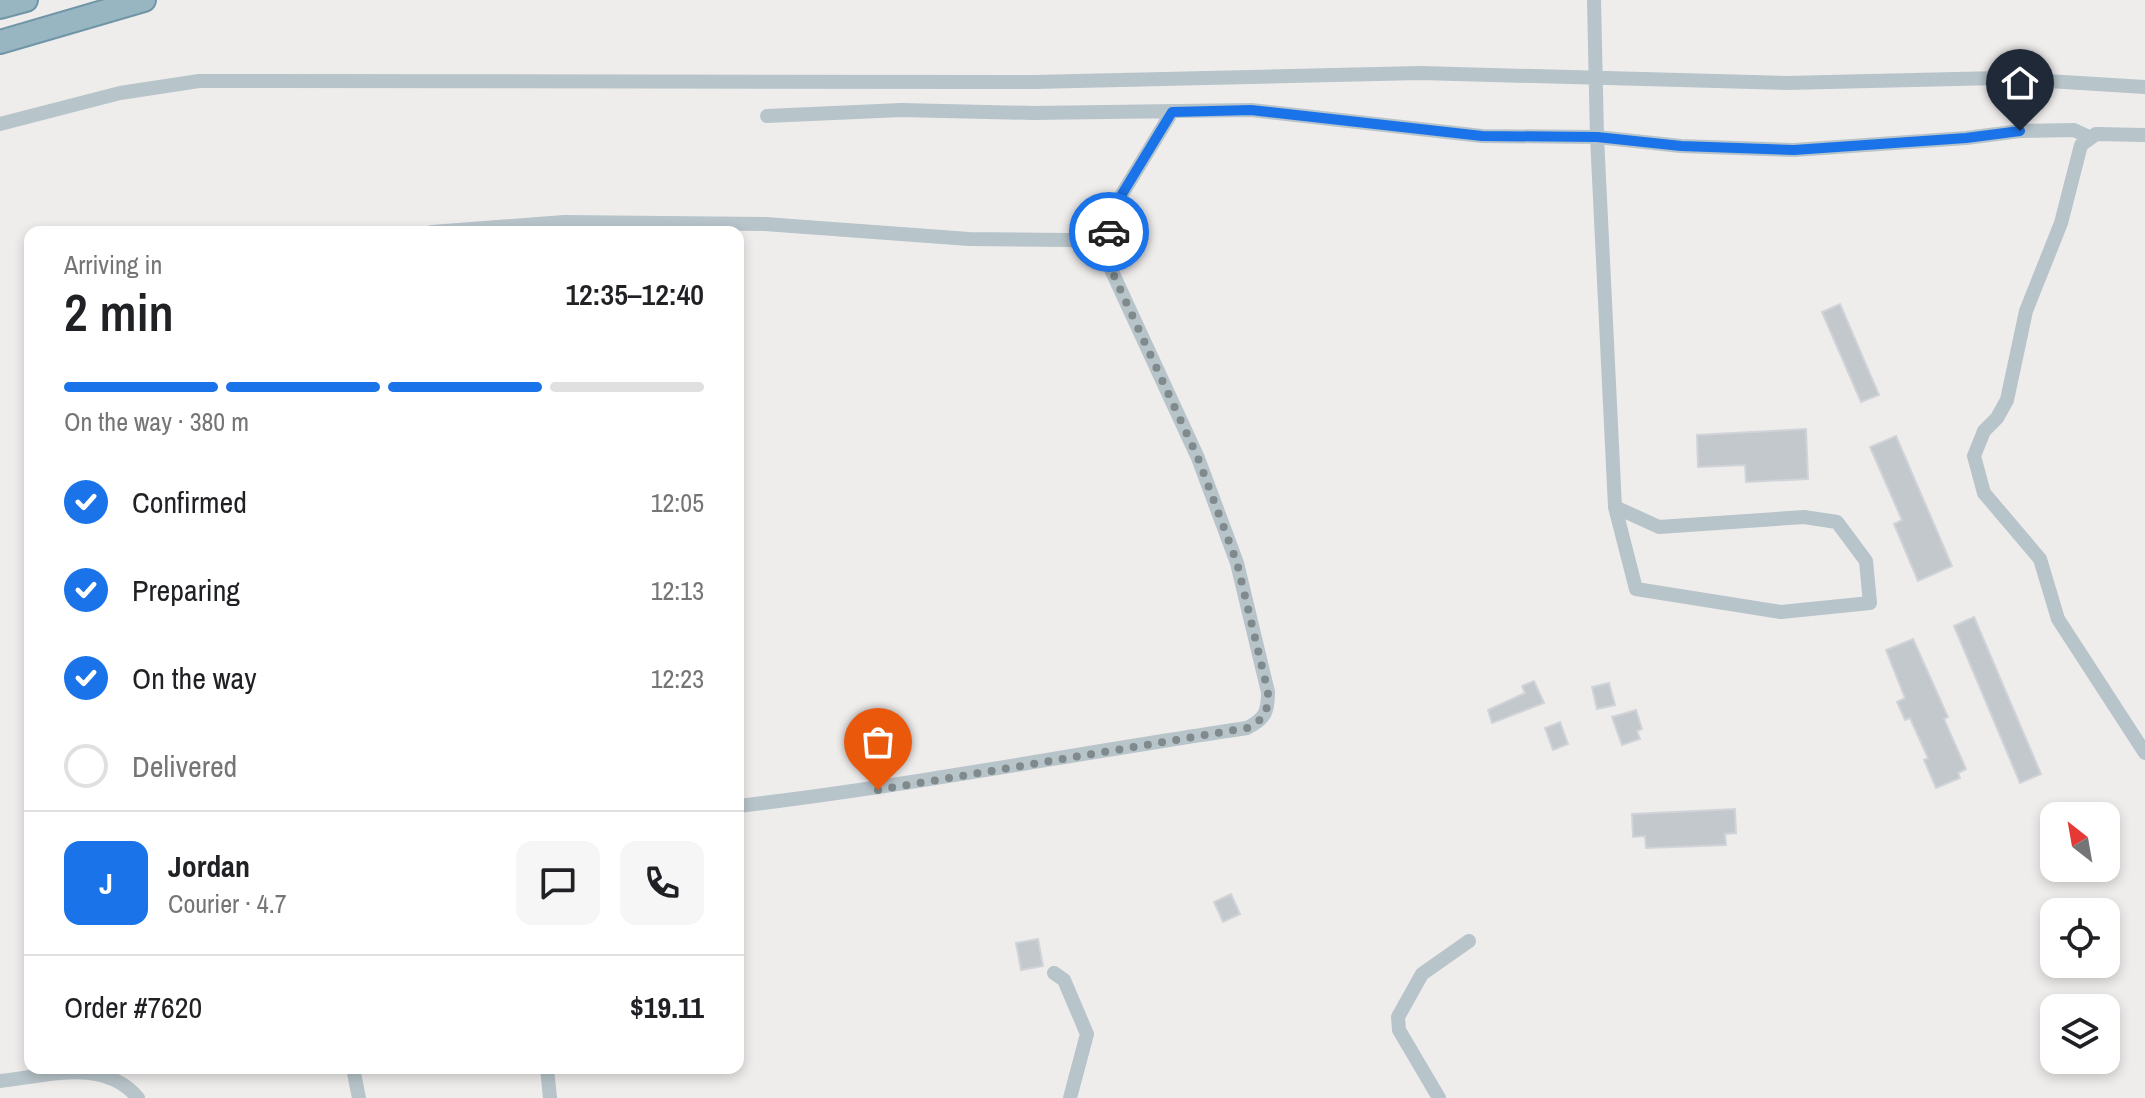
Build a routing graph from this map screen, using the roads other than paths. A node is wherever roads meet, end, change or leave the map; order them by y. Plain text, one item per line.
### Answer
1 (26, 0) edge
2 (144, 0) edge
3 (1594, 0) edge
4 (0, 7) edge
5 (0, 42) edge
6 (1597, 79) junction
7 (2145, 87) edge
8 (1172, 112) junction
9 (767, 116) dead end
10 (0, 124) edge
11 (2145, 135) edge
12 (1597, 137) junction
13 (2089, 137) junction
14 (511, 226) edge
15 (1103, 252) junction
16 (1615, 507) junction
17 (2145, 753) edge
18 (744, 805) edge
19 (1469, 941) dead end
20 (1054, 973) dead end
21 (46, 1074) edge
22 (95, 1074) edge
23 (354, 1074) edge
24 (548, 1074) edge
25 (0, 1081) edge
26 (138, 1098) edge
27 (359, 1098) edge
28 (550, 1098) edge
29 (1070, 1098) edge
30 (1439, 1098) edge

1 - 4 highway
2 - 5 highway
3 - 6 street
6 - 7 street
6 - 10 street
6 - 12 street
8 - 9 street
8 - 12 street
8 - 15 street
11 - 13 street
12 - 13 street
12 - 16 street
13 - 17 street
14 - 15 street
15 - 18 street
16 - 16 street
19 - 30 street
20 - 29 street
21 - 25 street
22 - 26 street
23 - 27 street
24 - 28 street

